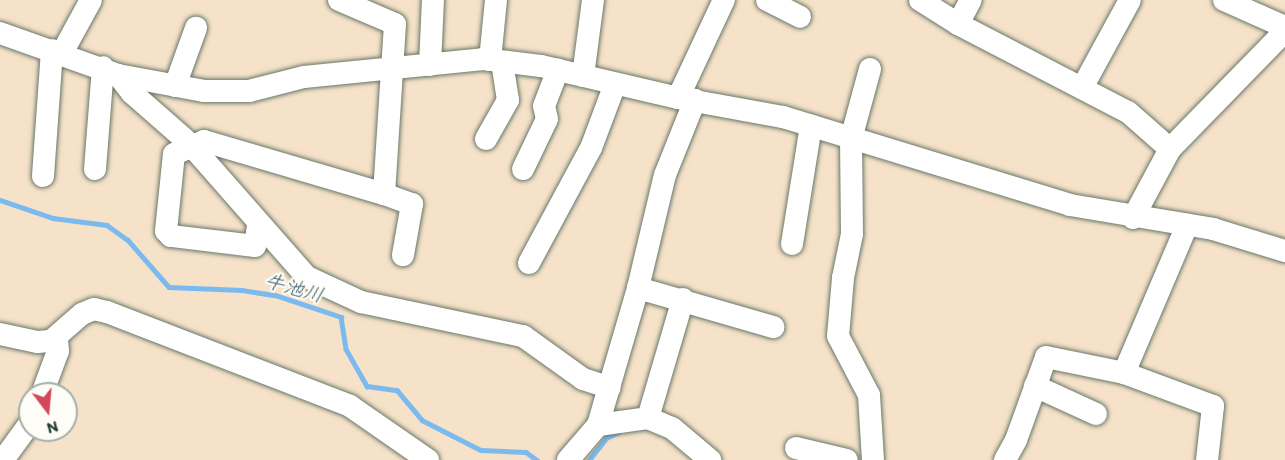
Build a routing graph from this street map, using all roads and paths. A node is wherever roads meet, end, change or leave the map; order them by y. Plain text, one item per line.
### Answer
1 (91, 0) edge
2 (339, 0) edge
3 (433, 0) edge
4 (496, 0) edge
5 (593, 0) edge
6 (724, 0) edge
7 (767, 0) edge
8 (920, 0) edge
9 (971, 0) edge
10 (1130, 0) edge
11 (1224, 0) edge
12 (800, 17) dead end
13 (958, 24) junction
14 (196, 28) dead end
15 (1285, 29) edge
16 (0, 33) edge
17 (57, 51) junction
18 (496, 61) junction
19 (430, 65) junction
20 (392, 69) junction
21 (870, 69) dead end
22 (558, 70) junction
23 (110, 71) junction
24 (583, 76) junction
25 (615, 84) junction
26 (175, 86) junction
27 (1083, 88) junction
28 (686, 99) junction
29 (811, 126) junction
30 (851, 138) junction
31 (486, 139) dead end
32 (190, 144) junction
33 (1170, 149) junction
34 (95, 169) dead end
35 (523, 169) dead end
36 (42, 176) dead end
37 (384, 194) junction
38 (1133, 218) junction
39 (1187, 225) junction
40 (258, 226) junction
41 (792, 244) dead end
42 (1285, 251) edge
43 (403, 255) dead end
44 (529, 262) dead end
45 (638, 288) junction
46 (683, 299) junction
47 (773, 327) dead end
48 (0, 334) edge
49 (57, 339) junction
50 (1124, 373) junction
51 (46, 382) edge
52 (1035, 386) junction
53 (610, 388) junction
54 (1096, 414) dead end
55 (648, 418) junction
56 (597, 425) junction
57 (18, 439) edge
58 (796, 448) dead end
59 (3, 460) edge
60 (428, 460) edge
61 (568, 460) edge
62 (710, 460) edge
63 (847, 460) edge
64 (873, 460) edge
65 (1005, 460) edge
66 (1207, 460) edge

1 - 17 street
2 - 20 street
3 - 19 street
4 - 18 street
5 - 24 street
6 - 28 street
7 - 12 street
8 - 13 street
9 - 13 street
10 - 27 street
11 - 15 street
13 - 27 street
14 - 26 street
15 - 33 street
16 - 17 street
17 - 23 street
17 - 36 street
18 - 19 street
18 - 22 street
18 - 31 street
19 - 20 street
20 - 26 street
20 - 37 street
21 - 30 street
22 - 24 street
22 - 35 street
23 - 26 street
23 - 32 street
23 - 34 street
24 - 25 street
25 - 28 street
25 - 44 street
27 - 33 street
28 - 29 street
28 - 45 street
29 - 30 street
29 - 41 street
30 - 38 street
30 - 64 street
32 - 37 street
32 - 40 street
32 - 40 street
33 - 38 street
37 - 43 street
38 - 39 street
39 - 42 street
39 - 50 street
40 - 53 street
45 - 46 street
45 - 53 street
46 - 47 street
46 - 55 street
48 - 49 street
49 - 51 street
49 - 60 street
50 - 52 street
50 - 66 street
52 - 54 street
52 - 65 street
53 - 56 street
55 - 56 street
55 - 62 street
56 - 61 street
57 - 59 street
58 - 63 street

